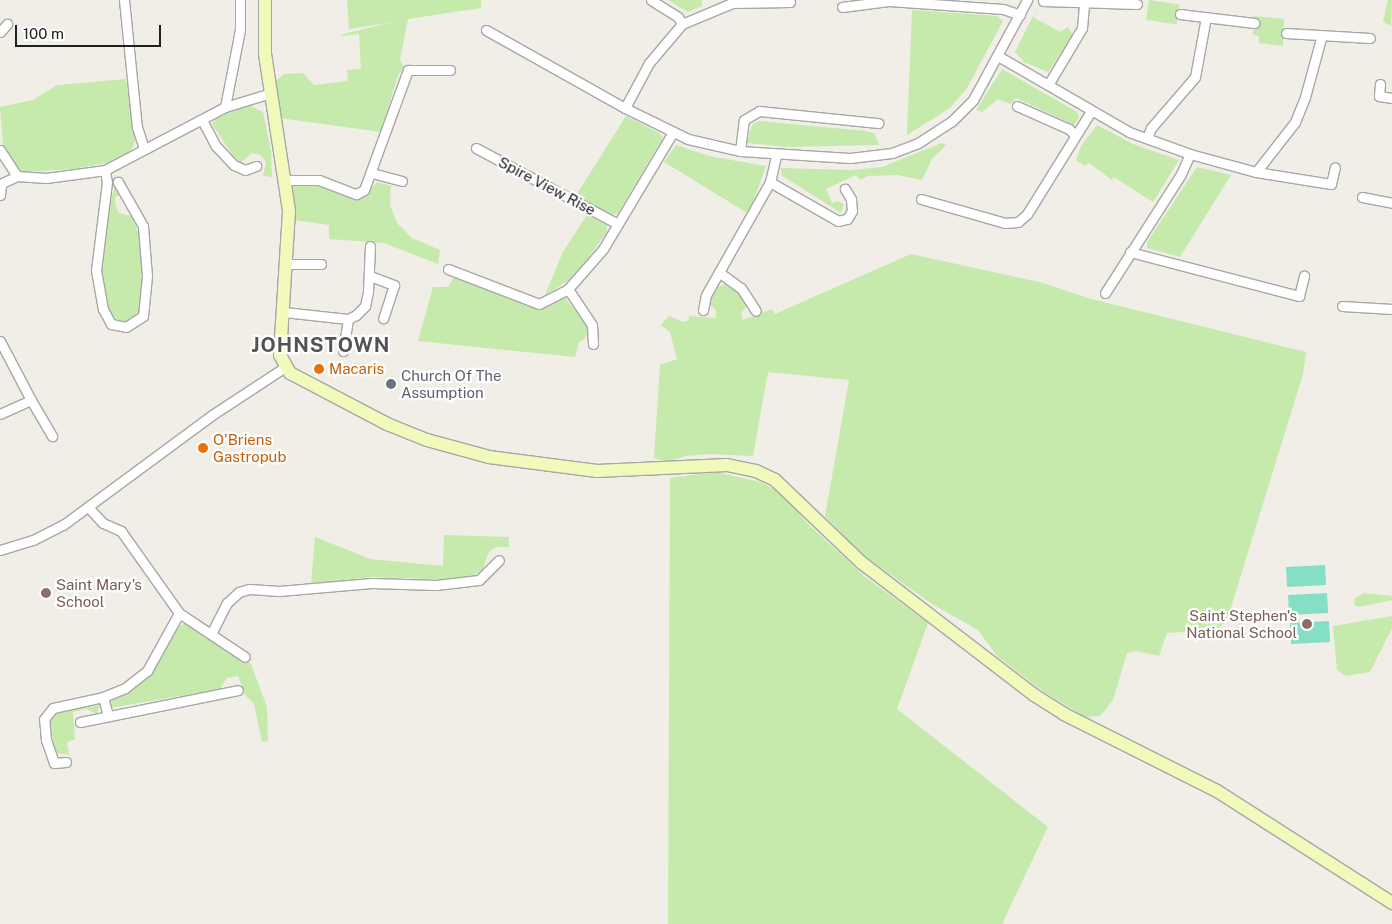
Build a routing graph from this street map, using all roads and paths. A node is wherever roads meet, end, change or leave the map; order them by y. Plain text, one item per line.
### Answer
1 (124, 0) edge
2 (240, 0) edge
3 (265, 0) edge
4 (651, 0) edge
5 (1027, 0) edge
6 (790, 2) dead end
7 (1043, 2) dead end
8 (1084, 3) junction
9 (1137, 4) dead end
10 (842, 7) dead end
11 (1180, 14) dead end
12 (1020, 15) junction
13 (1206, 17) junction
14 (1254, 23) dead end
15 (682, 24) junction
16 (486, 30) dead end
17 (1286, 33) dead end
18 (1322, 35) junction
19 (1370, 38) dead end
20 (998, 56) junction
21 (450, 70) dead end
22 (1380, 84) dead end
23 (1048, 85) junction
24 (271, 92) junction
25 (1392, 98) edge
26 (1017, 106) dead end
27 (225, 107) junction
28 (625, 108) junction
29 (1091, 111) junction
30 (202, 120) junction
31 (878, 123) dead end
32 (673, 132) junction
33 (1075, 135) junction
34 (1147, 138) junction
35 (476, 148) dead end
36 (144, 149) junction
37 (0, 150) edge
38 (740, 151) junction
39 (1190, 154) junction
40 (776, 156) junction
41 (256, 166) dead end
42 (1335, 167) dead end
43 (105, 170) junction
44 (1256, 172) junction
45 (372, 173) junction
46 (17, 176) junction
47 (286, 180) junction
48 (402, 181) dead end
49 (118, 182) dead end
50 (770, 182) junction
51 (1, 184) edge
52 (845, 189) dead end
53 (0, 195) edge
54 (1362, 197) dead end
55 (921, 199) dead end
56 (1392, 203) edge
57 (618, 224) junction
58 (370, 246) dead end
59 (1130, 252) junction
60 (288, 264) junction
61 (321, 264) dead end
62 (448, 269) dead end
63 (720, 273) junction
64 (370, 276) junction
65 (1304, 276) dead end
66 (568, 289) junction
67 (1105, 293) dead end
68 (1342, 306) dead end
69 (1392, 309) edge
70 (704, 310) dead end
71 (756, 311) dead end
72 (284, 312) junction
73 (383, 318) dead end
74 (348, 319) junction
75 (0, 341) edge
76 (593, 344) dead end
77 (343, 351) dead end
78 (284, 367) junction
79 (31, 400) junction
80 (0, 414) edge
81 (52, 436) dead end
82 (88, 507) junction
83 (0, 550) edge
84 (499, 560) dead end
85 (179, 613) junction
86 (211, 634) junction
87 (245, 657) dead end
88 (238, 690) dead end
89 (103, 698) junction
90 (108, 716) junction
91 (80, 722) dead end
92 (66, 762) dead end
93 (1392, 903) edge

1 - 36 street
2 - 27 street
3 - 24 street
4 - 15 street
5 - 12 street
6 - 15 street
7 - 8 street
8 - 9 street
8 - 23 street
10 - 12 street
11 - 13 street
12 - 20 street
13 - 14 street
13 - 34 street
15 - 28 street
16 - 28 street
17 - 18 street
18 - 19 street
18 - 44 street
20 - 23 street
20 - 40 street
21 - 45 street
22 - 25 street
23 - 29 street
24 - 27 street
24 - 47 street
26 - 33 street
27 - 30 street
28 - 32 street
29 - 33 street
29 - 34 street
30 - 36 street
30 - 41 street
31 - 38 street
32 - 38 street
32 - 57 street
33 - 55 street
34 - 39 street
35 - 57 street, Spire View Rise
36 - 43 street
37 - 46 street
38 - 40 street
39 - 44 street
39 - 59 street
40 - 50 street
42 - 44 street
43 - 46 street
43 - 49 street
45 - 47 street
45 - 48 street
46 - 51 street
47 - 60 street
50 - 52 street
50 - 63 street
51 - 53 street
54 - 56 street
57 - 66 street
58 - 64 street
59 - 65 street
59 - 67 street
60 - 61 street
60 - 72 street
62 - 66 street
63 - 70 street
63 - 71 street
64 - 73 street
64 - 74 street
66 - 76 street
68 - 69 street
72 - 74 street
72 - 78 street
74 - 77 street
75 - 79 street
78 - 82 street
78 - 93 street
79 - 80 street
79 - 81 street
82 - 83 street
82 - 85 street
84 - 86 street
85 - 86 street
85 - 89 street
86 - 87 street
88 - 90 street
89 - 90 street
89 - 92 street
90 - 91 street

